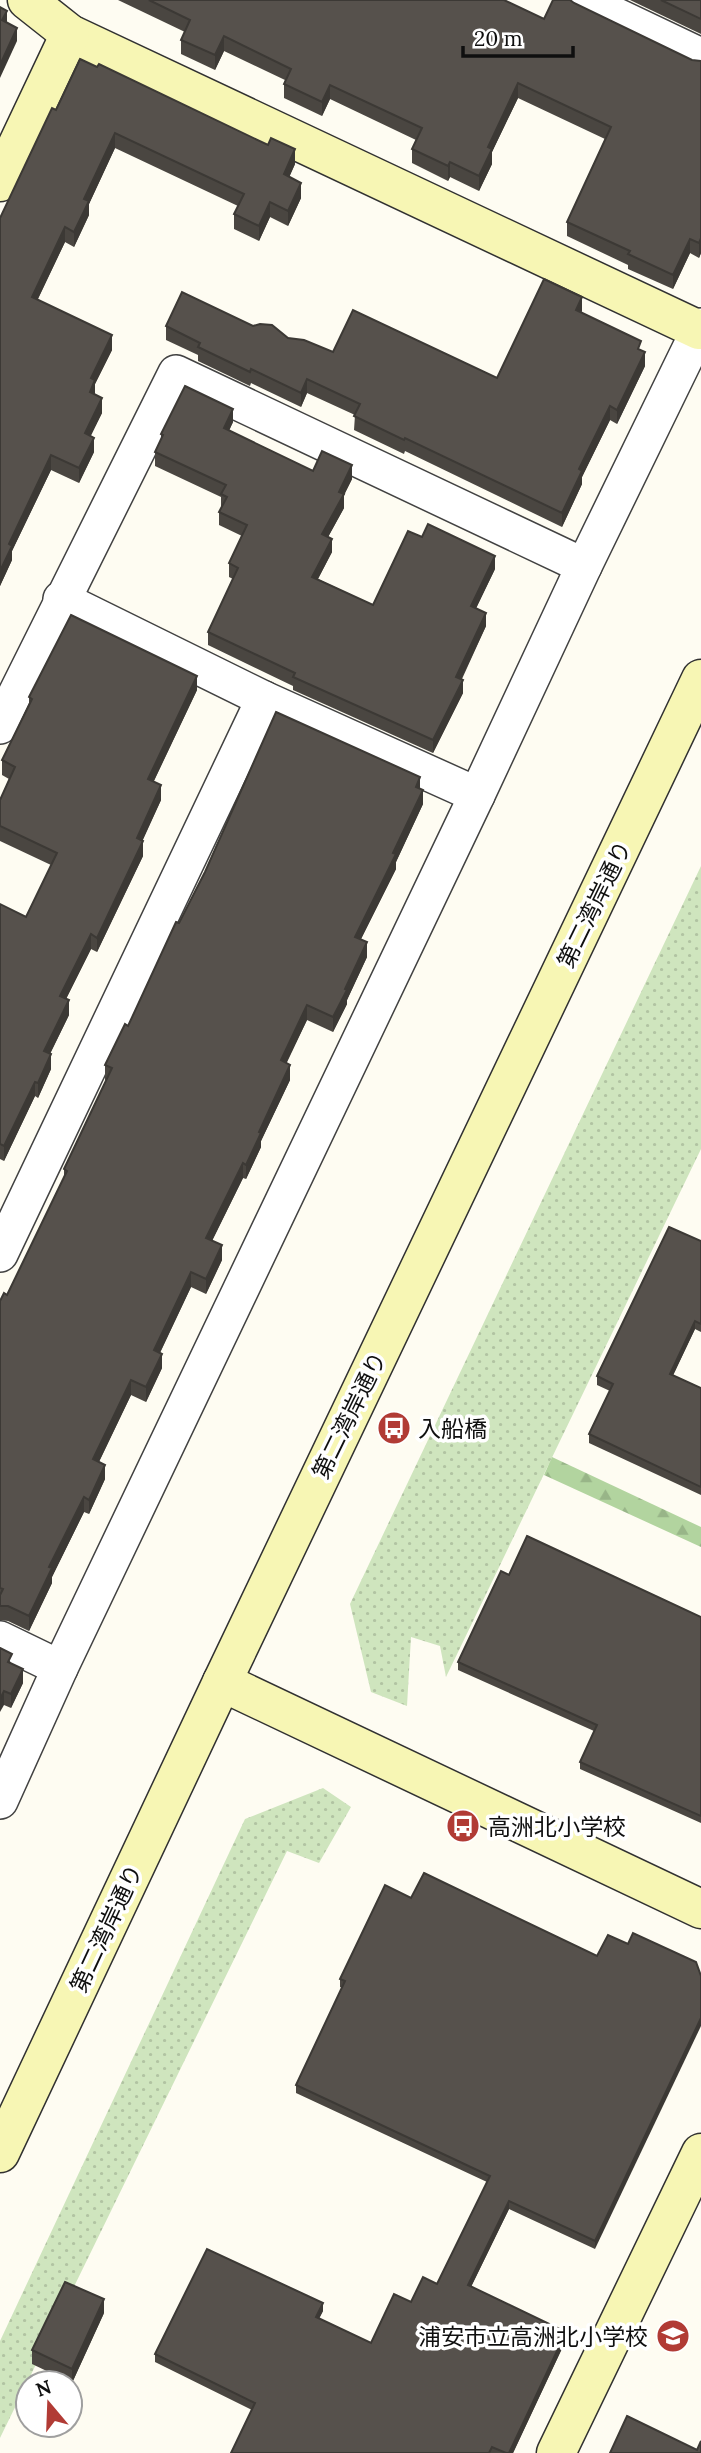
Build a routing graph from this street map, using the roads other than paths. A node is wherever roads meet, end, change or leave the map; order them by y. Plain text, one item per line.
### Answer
1 (27, 0) edge
2 (583, 0) edge
3 (70, 34) junction
4 (701, 56) edge
5 (0, 182) edge
6 (700, 328) edge
7 (584, 566) junction
8 (61, 599) junction
9 (701, 679) edge
10 (264, 699) junction
11 (0, 726) edge
12 (477, 795) junction
13 (0, 1254) edge
14 (0, 1639) edge
15 (60, 1668) junction
16 (222, 1682) junction
17 (0, 1801) edge
18 (701, 1909) edge
19 (0, 2153) edge
20 (701, 2153) edge
21 (556, 2453) edge

1 - 3 street
2 - 4 street
3 - 5 street
3 - 6 street
6 - 7 street
7 - 8 street
7 - 12 street
8 - 10 street
8 - 11 street
9 - 16 street, 第二湾岸通り
10 - 12 street
10 - 13 street
12 - 15 street
14 - 15 street
15 - 17 street
16 - 18 street
16 - 19 street, 第二湾岸通り
20 - 21 street

